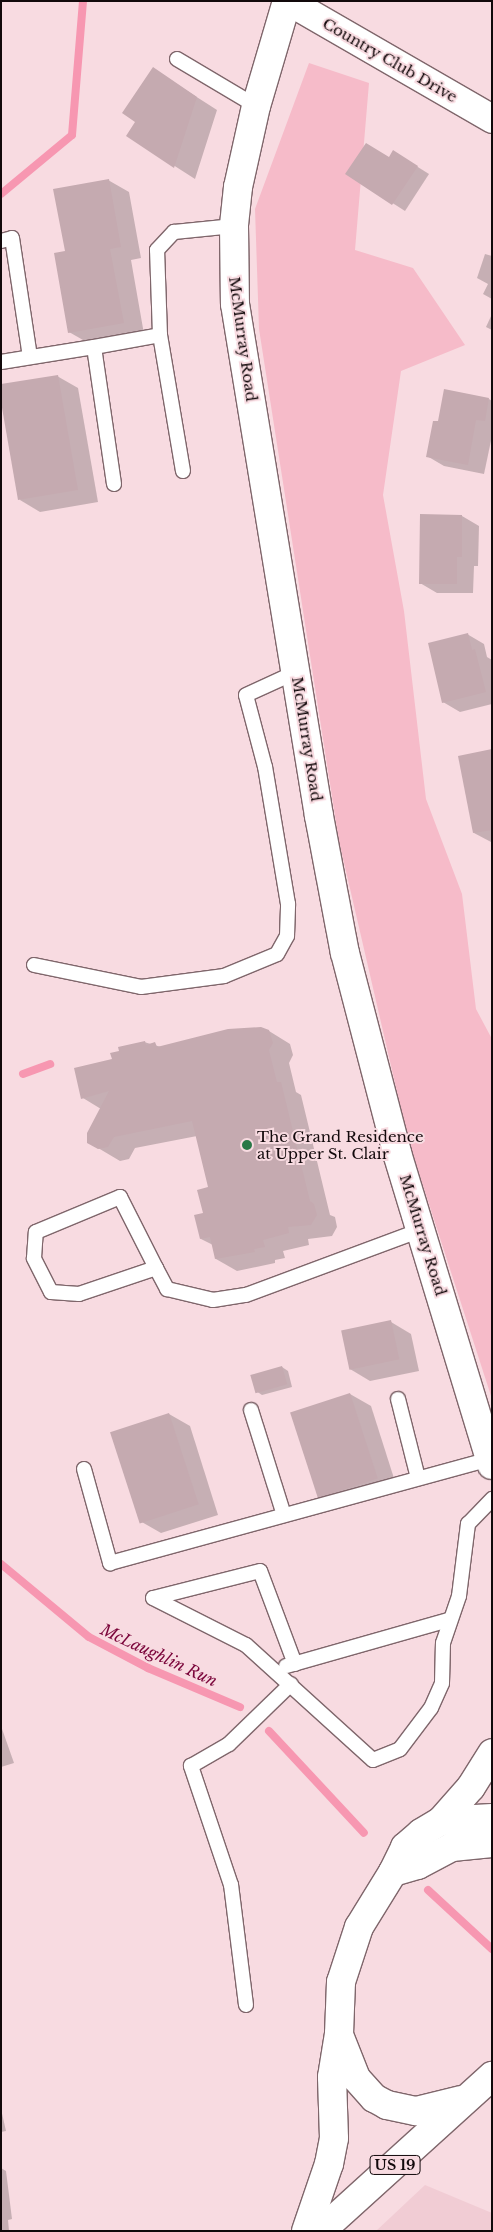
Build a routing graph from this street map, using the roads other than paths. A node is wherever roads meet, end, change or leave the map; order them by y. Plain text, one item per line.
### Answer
1 (287, 1) edge
2 (177, 59) dead end
3 (256, 106) junction
4 (492, 119) edge
5 (234, 226) junction
6 (1, 240) edge
7 (160, 335) junction
8 (94, 347) junction
9 (30, 357) junction
10 (1, 362) edge
11 (183, 472) dead end
12 (114, 484) dead end
13 (296, 672) junction
14 (34, 965) dead end
15 (423, 1229) junction
16 (156, 1268) junction
17 (398, 1399) dead end
18 (251, 1410) dead end
19 (491, 1462) edge
20 (84, 1469) dead end
21 (418, 1478) junction
22 (492, 1499) edge
23 (284, 1515) junction
24 (449, 1620) junction
25 (294, 1664) junction
26 (276, 1669) junction
27 (291, 1684) junction
28 (492, 1753) edge
29 (492, 1818) edge
30 (441, 1821) junction
31 (492, 1843) edge
32 (393, 1872) junction
33 (246, 2005) dead end
34 (339, 2034) junction
35 (492, 2076) edge
36 (467, 2098) junction
37 (306, 2231) edge
38 (322, 2231) edge

1 - 3 main road, McMurray Road
1 - 4 main road, Country Club Drive
2 - 3 lane
3 - 5 main road, McMurray Road
5 - 7 lane
5 - 13 main road, McMurray Road
6 - 9 lane
7 - 8 lane
7 - 11 lane
8 - 9 lane
8 - 12 lane
9 - 10 lane
13 - 14 lane
13 - 15 main road, McMurray Road
15 - 16 lane
15 - 19 main road, McMurray Road
16 - 16 lane
17 - 21 lane
18 - 23 lane
19 - 21 lane
20 - 23 lane
21 - 23 lane
22 - 24 lane
24 - 25 lane
24 - 27 lane
25 - 26 lane
25 - 26 lane
26 - 27 lane
27 - 33 lane
28 - 30 main road
29 - 30 main road
30 - 32 main road
31 - 32 main road
32 - 34 main road
34 - 36 main road
34 - 37 main road
35 - 36 main road, US 19
36 - 38 main road, US 19

